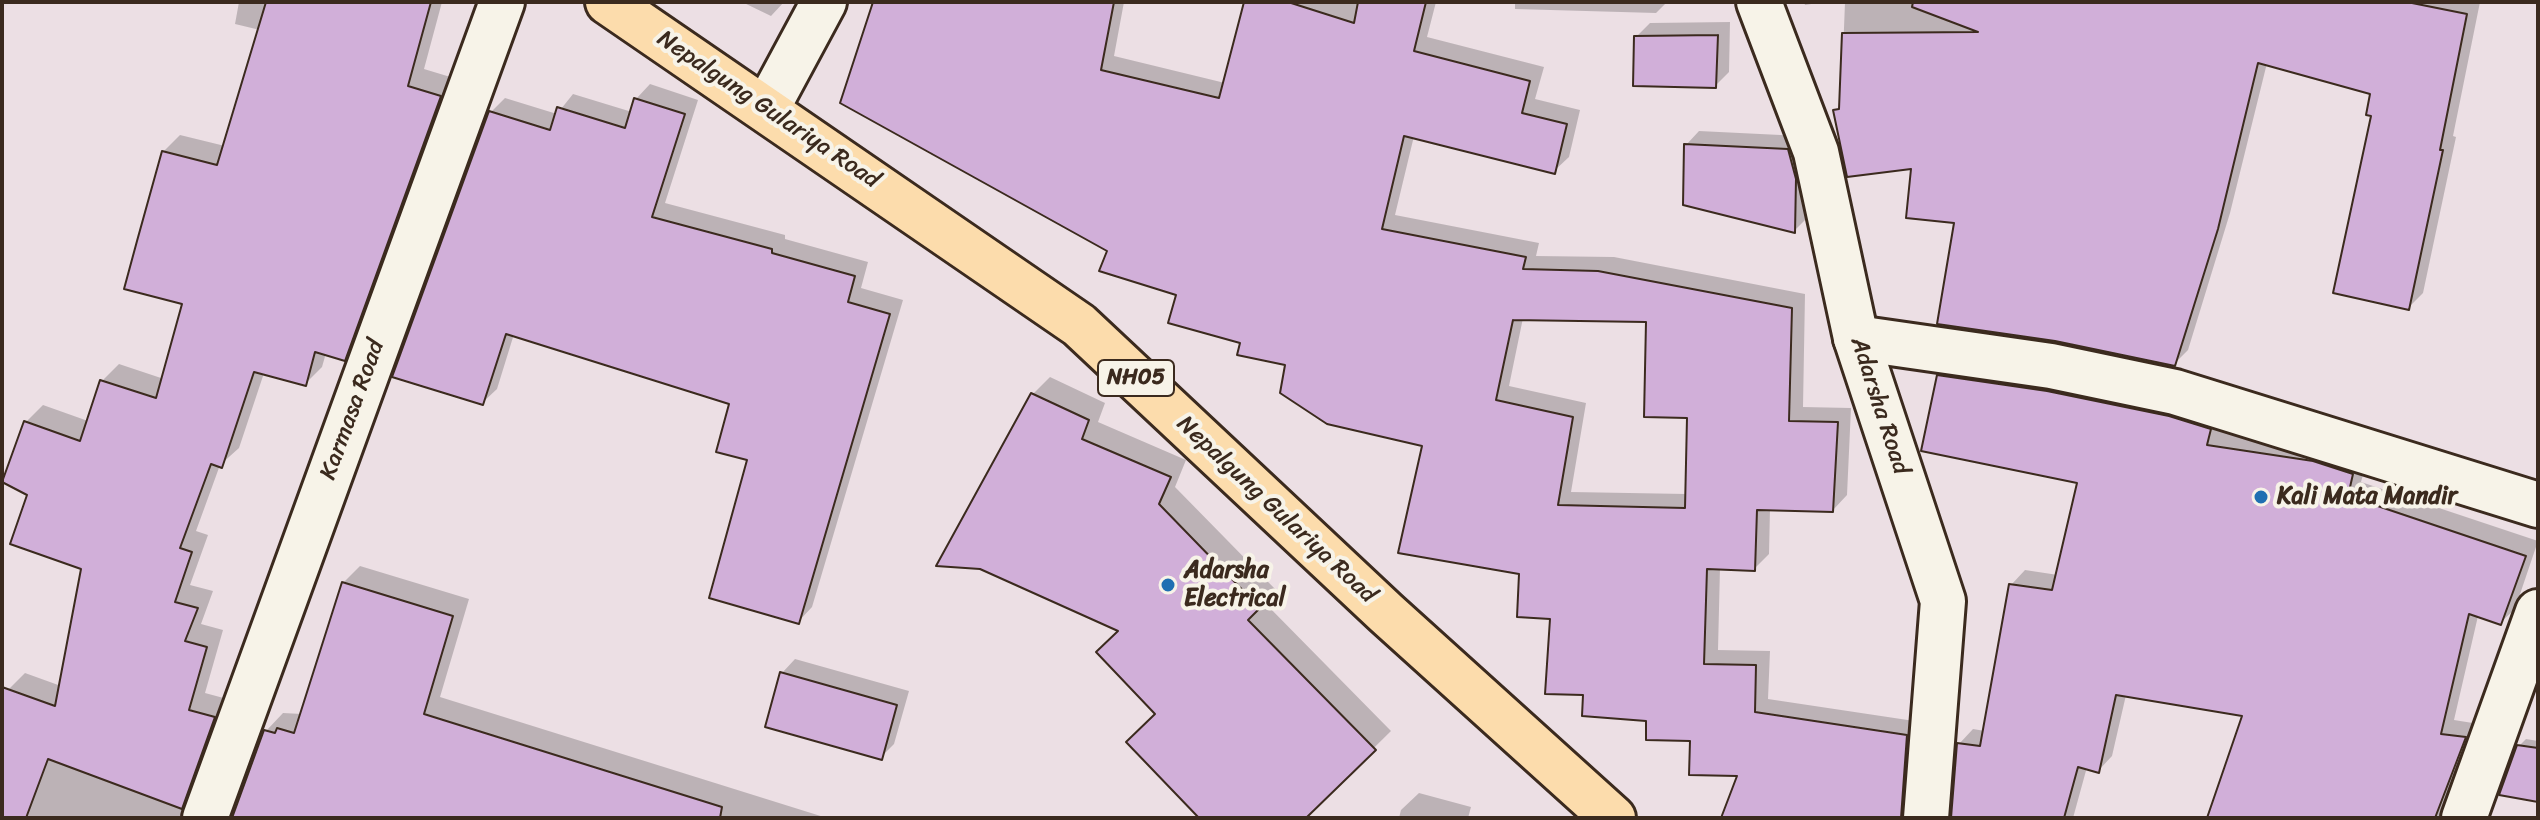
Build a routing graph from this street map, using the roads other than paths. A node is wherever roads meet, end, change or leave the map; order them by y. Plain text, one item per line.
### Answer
1 (502, 2) edge
2 (608, 2) edge
3 (824, 2) edge
4 (1759, 2) edge
5 (767, 108) junction
6 (1856, 338) junction
7 (2538, 505) edge
8 (2538, 612) edge
9 (205, 818) edge
10 (1613, 818) edge
11 (1926, 818) edge
12 (2464, 818) edge

1 - 9 street, Karmasa Road
2 - 5 main road, Nepalgung Gulariya Road / NH05
3 - 5 street
4 - 6 street, Adarsha Road
5 - 10 main road, Nepalgung Gulariya Road / NH05
6 - 7 street
6 - 11 street, Adarsha Road
8 - 12 street

